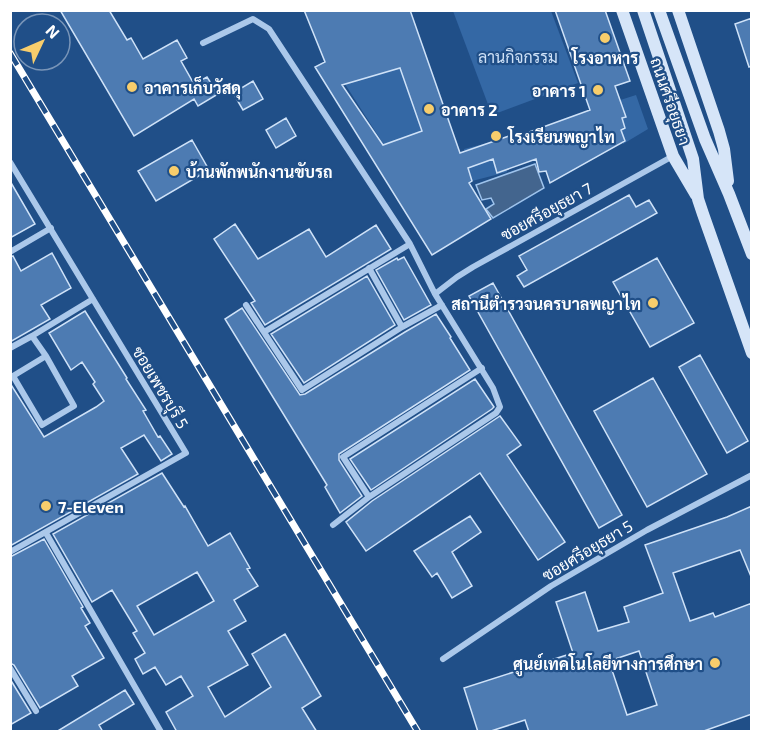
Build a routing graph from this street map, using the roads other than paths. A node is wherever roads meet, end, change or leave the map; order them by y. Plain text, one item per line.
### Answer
1 (622, 10) edge
2 (643, 10) edge
3 (659, 10) edge
4 (678, 10) edge
5 (203, 43) dead end
6 (673, 156) junction
7 (10, 162) edge
8 (729, 194) junction
9 (698, 199) junction
10 (51, 228) junction
11 (410, 244) junction
12 (10, 252) edge
13 (752, 254) edge
14 (369, 268) junction
15 (435, 294) junction
16 (93, 299) junction
17 (246, 304) dead end
18 (442, 305) junction
19 (402, 327) junction
20 (264, 332) junction
21 (32, 336) junction
22 (10, 348) edge
23 (752, 353) edge
24 (46, 356) junction
25 (482, 368) junction
26 (752, 475) edge
27 (369, 497) junction
28 (333, 525) dead end
29 (46, 533) junction
30 (10, 552) edge
31 (443, 659) dead end
32 (10, 668) edge
33 (36, 711) dead end
34 (161, 732) edge

1 - 6 main road, ถนนศรีอยุธยา
2 - 9 main road, ถนนศรีอยุธยา
3 - 8 main road, ถนนศรีอยุธยา
4 - 8 main road, ถนนศรีอยุธยา
5 - 11 street
6 - 9 main road, ถนนศรีอยุธยา
6 - 15 street, ซอยศรีอยุธยา 7
7 - 10 street, ซอยเพชรบุรี 5
8 - 13 main road, ถนนศรีอยุธยา
9 - 23 main road, ถนนศรีอยุธยา
10 - 12 street
10 - 16 street, ซอยเพชรบุรี 5
11 - 14 street
11 - 15 street
14 - 19 street
14 - 20 street
15 - 18 street
16 - 21 street
16 - 29 street, ซอยเพชรบุรี 5
17 - 20 street
18 - 19 street
18 - 25 street
19 - 20 street
21 - 22 street
21 - 24 street
24 - 24 street
25 - 27 street
25 - 27 street
26 - 31 street, ซอยศรีอยุธยา 5
27 - 28 street
29 - 30 street, ซอยเพชรบุรี 5
29 - 34 street
32 - 33 street

